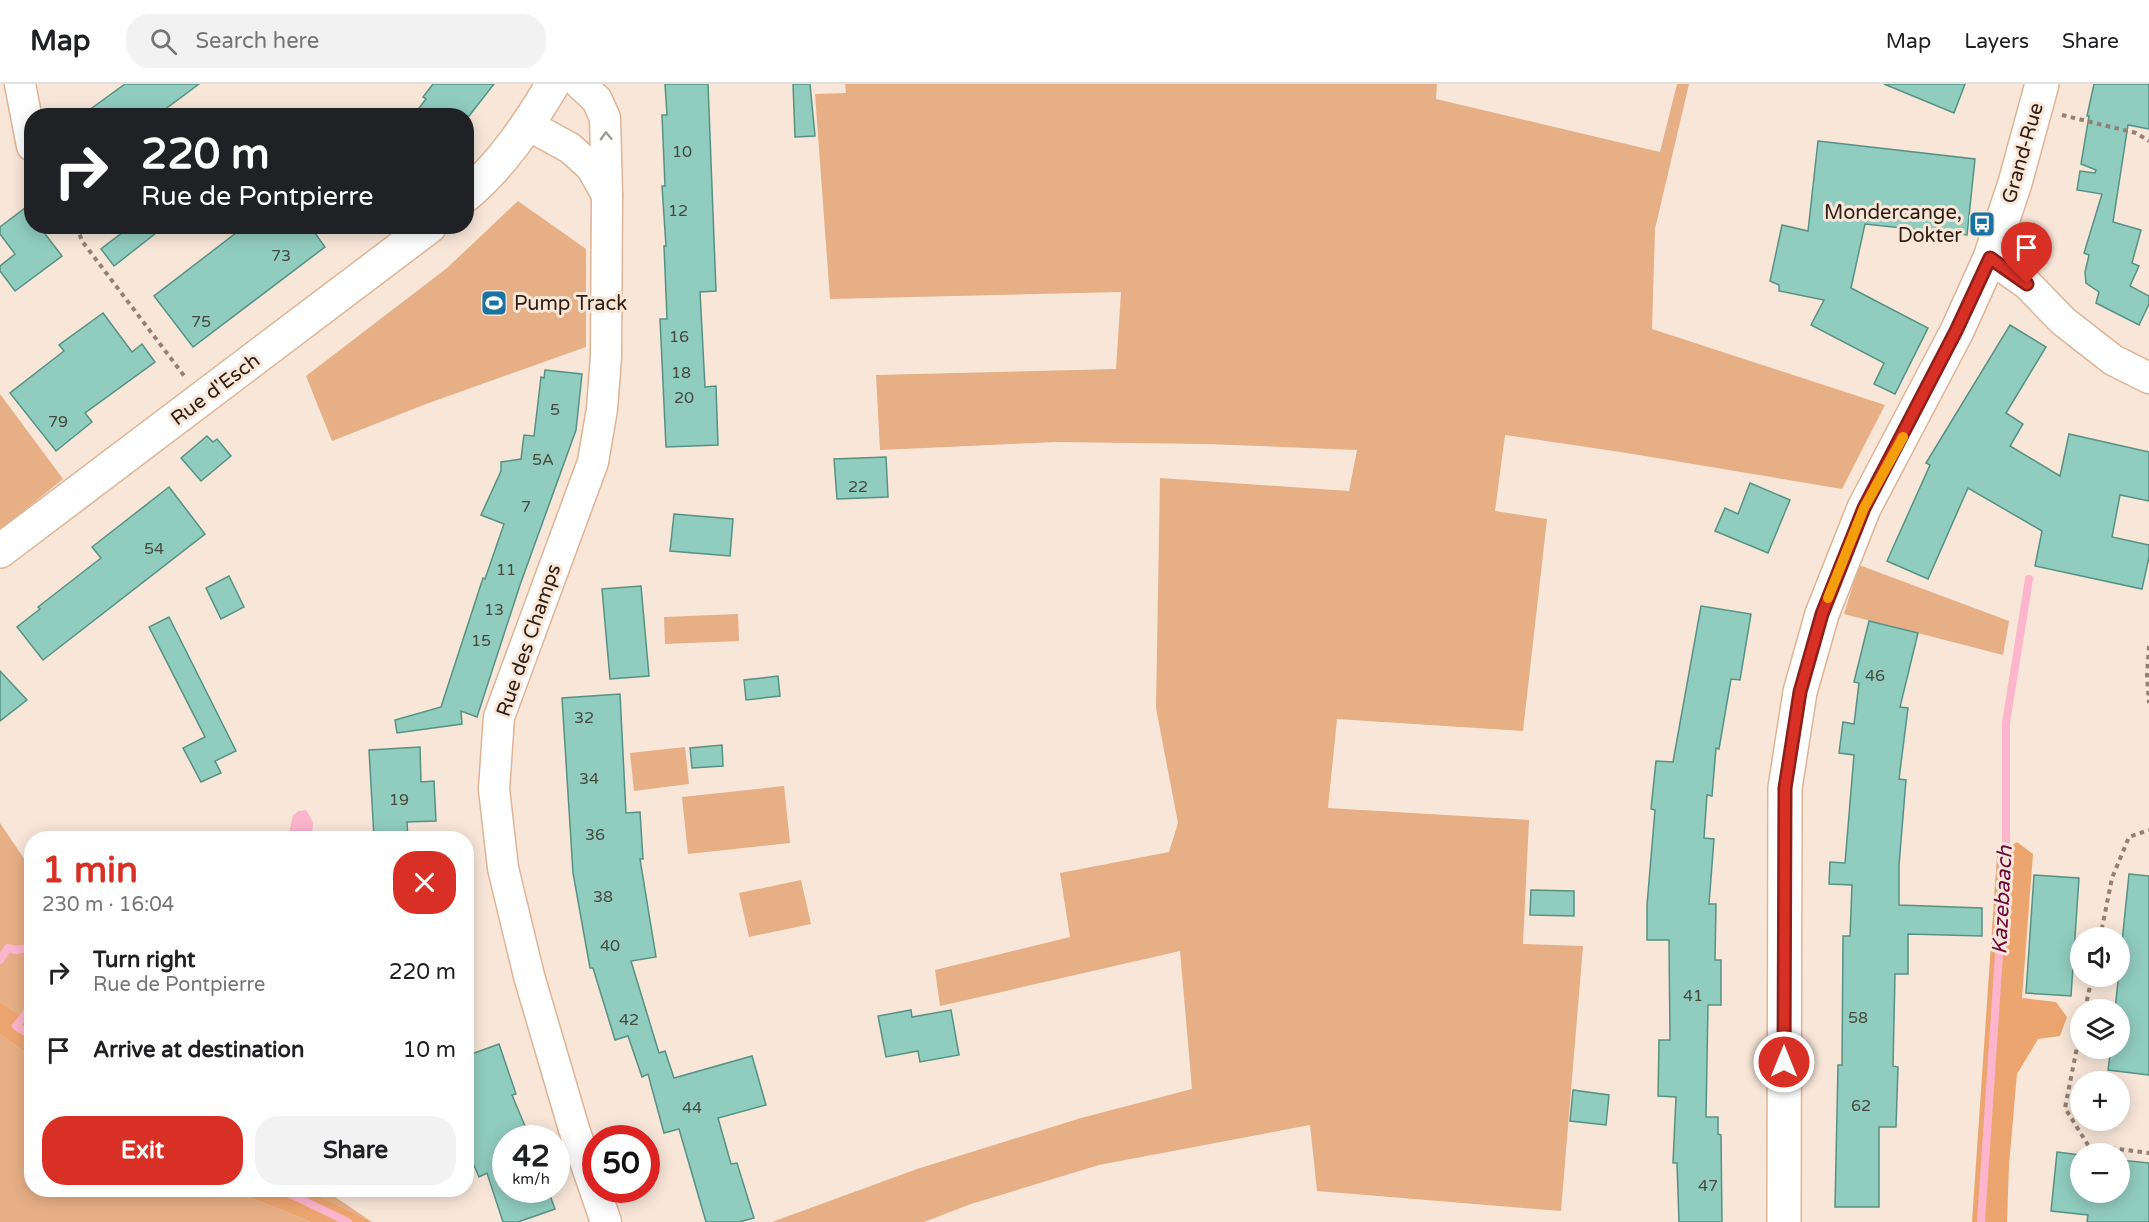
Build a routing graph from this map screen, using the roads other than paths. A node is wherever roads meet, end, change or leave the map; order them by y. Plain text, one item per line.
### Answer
1 (20, 84) edge
2 (553, 84) edge
3 (580, 84) edge
4 (2038, 96) edge
5 (25, 108) edge
6 (528, 125) junction
7 (474, 189) edge
8 (607, 195) junction
9 (419, 234) edge
10 (1990, 258) junction
11 (2149, 378) edge
12 (0, 551) edge
13 (606, 1222) edge
14 (1784, 1222) edge

1 - 5 street
2 - 6 main road
8 -> 3 street, Rue des Champs
4 - 10 main road, Grand-Rue
6 - 7 main road
6 - 8 street
8 - 13 street, Rue des Champs
9 - 12 main road, Rue d'Esch
10 - 11 street
10 - 14 main road, Grand-Rue

